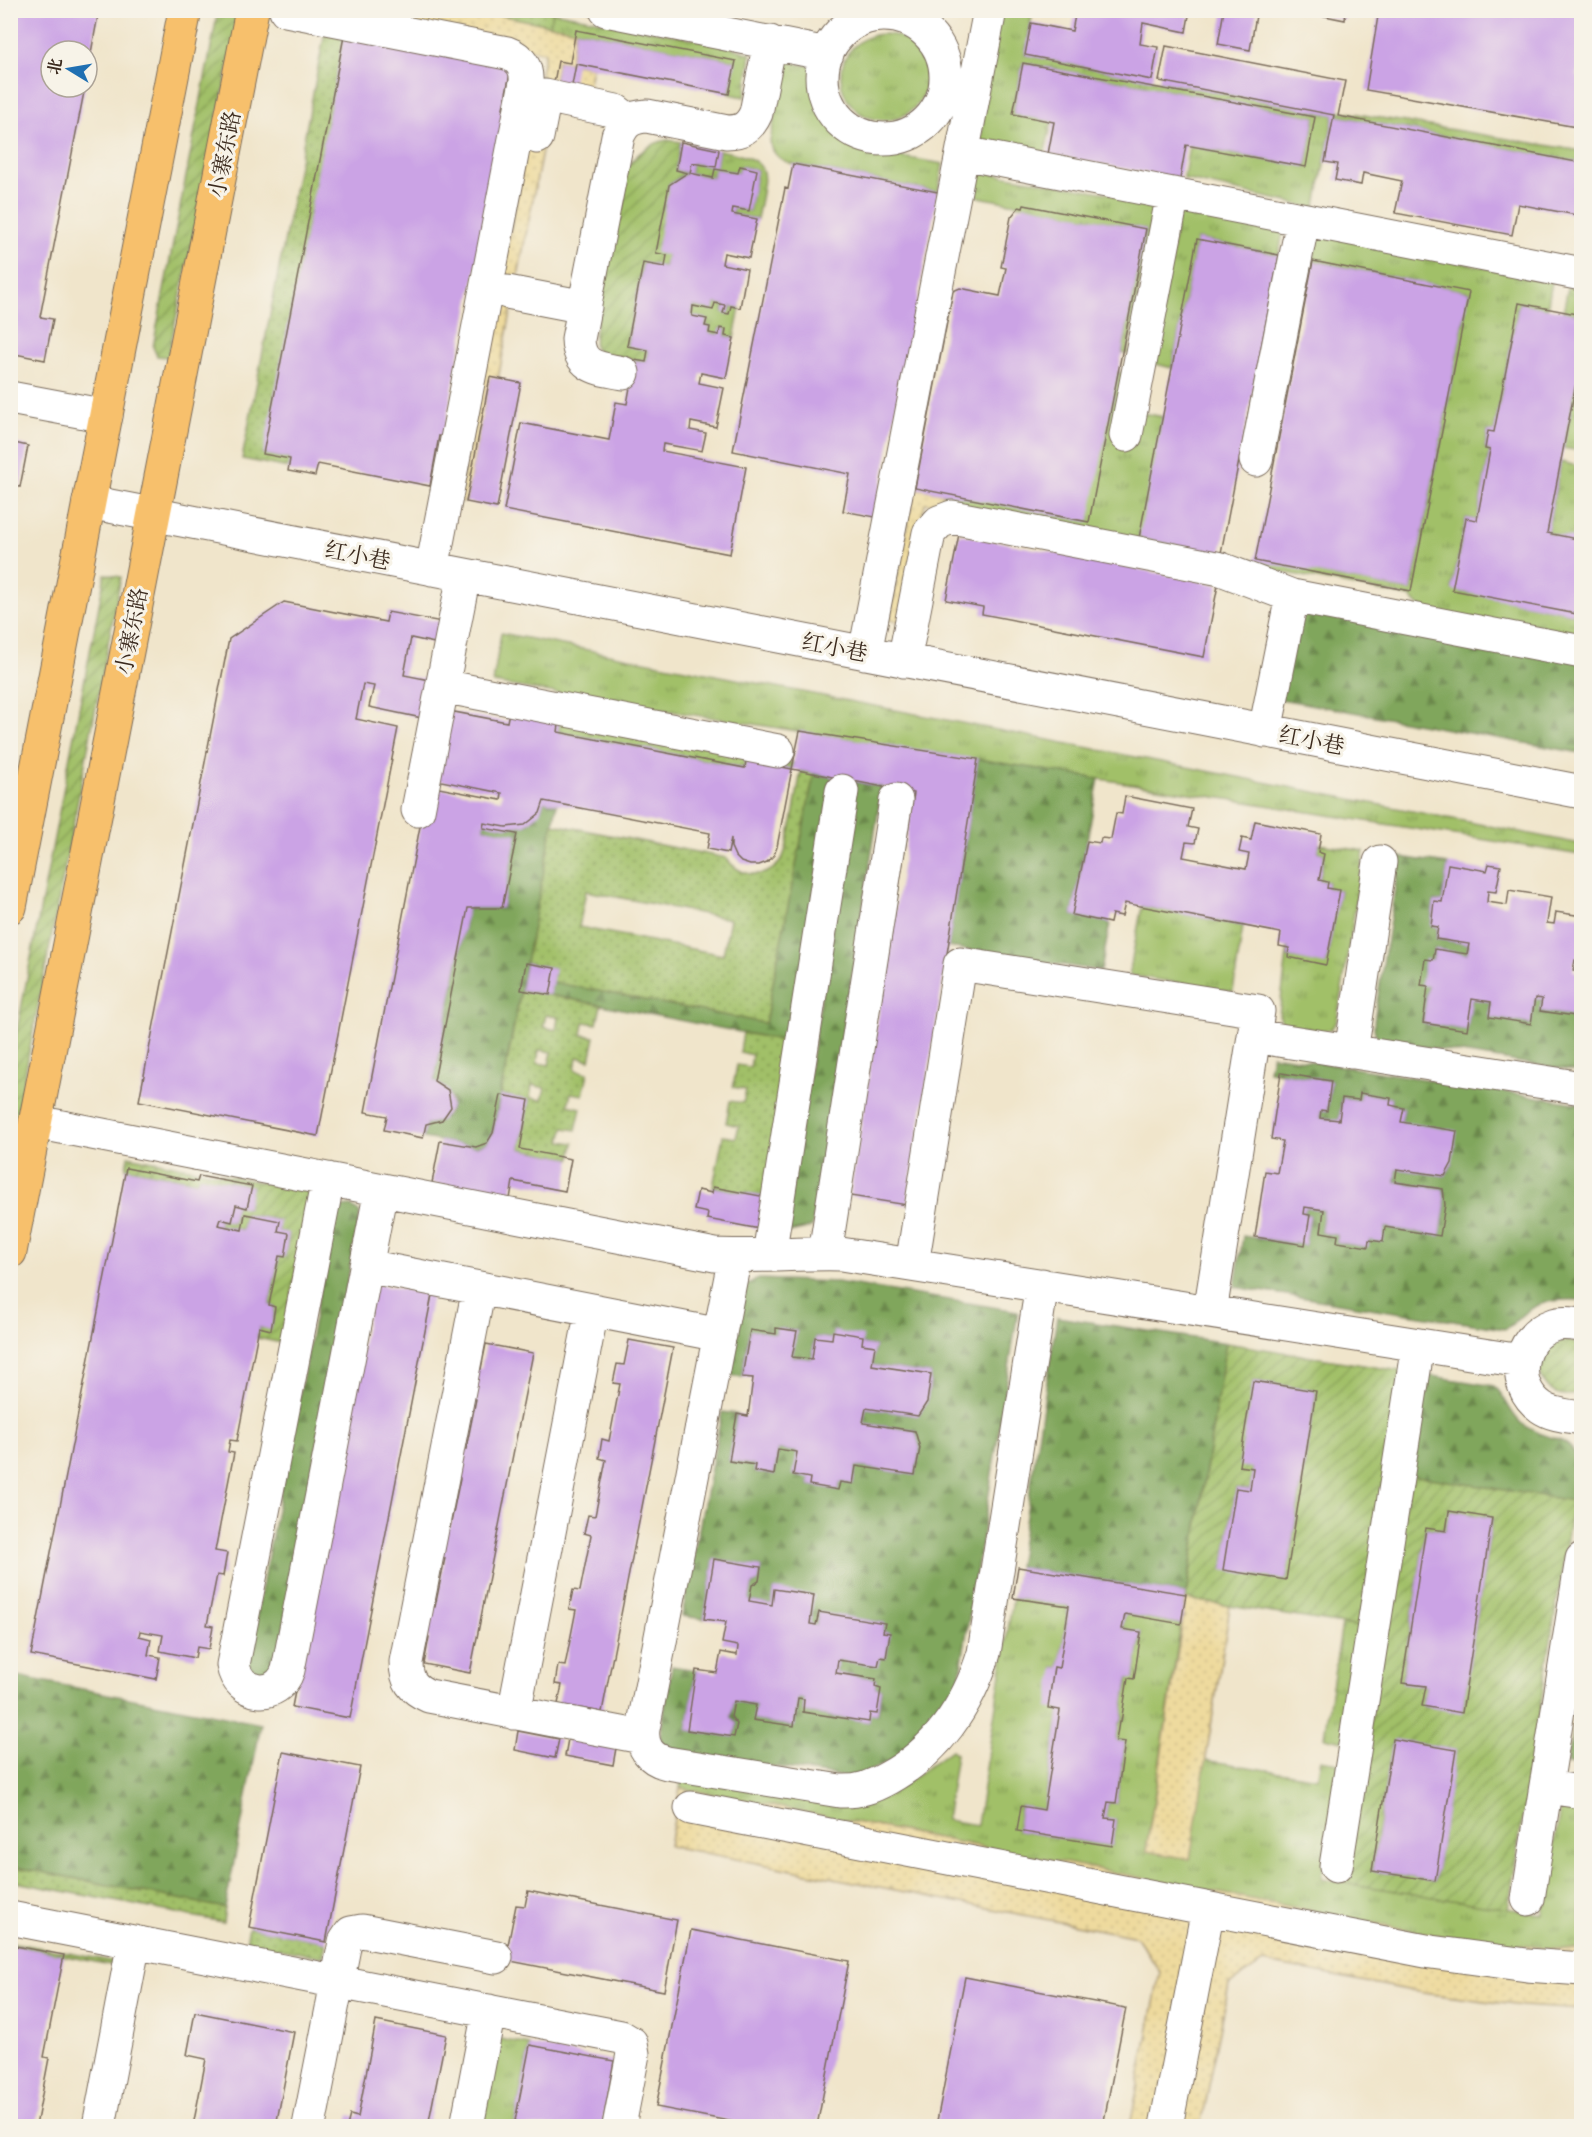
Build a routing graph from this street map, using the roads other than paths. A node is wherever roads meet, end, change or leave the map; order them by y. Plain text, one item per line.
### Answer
1 (185, 10) edge
2 (252, 10) edge
3 (286, 10) edge
4 (606, 10) edge
5 (990, 10) edge
6 (888, 13) edge
7 (705, 20) edge
8 (770, 42) junction
9 (827, 54) junction
10 (962, 80) junction
11 (628, 120) junction
12 (963, 153) junction
13 (1173, 194) junction
14 (1303, 220) junction
15 (1581, 274) edge
16 (507, 292) junction
17 (585, 307) junction
18 (493, 364) dead end
19 (623, 373) dead end
20 (10, 398) edge
21 (106, 416) junction
22 (1126, 435) dead end
23 (1256, 460) dead end
24 (89, 502) junction
25 (154, 515) junction
26 (432, 569) junction
27 (464, 575) junction
28 (1292, 596) junction
29 (1581, 652) edge
30 (865, 653) junction
31 (904, 661) junction
32 (442, 686) junction
33 (1265, 731) junction
34 (778, 751) dead end
35 (842, 791) dead end
36 (1581, 792) edge
37 (896, 800) dead end
38 (418, 810) dead end
39 (1380, 862) dead end
40 (10, 907) edge
41 (1254, 1036) junction
42 (1351, 1052) junction
43 (1581, 1088) edge
44 (36, 1122) junction
45 (328, 1179) junction
46 (381, 1190) junction
47 (10, 1252) edge
48 (825, 1253) junction
49 (769, 1255) junction
50 (735, 1256) junction
51 (912, 1265) junction
52 (366, 1266) junction
53 (1042, 1285) junction
54 (479, 1288) junction
55 (592, 1310) junction
56 (1210, 1312) junction
57 (1581, 1325) edge
58 (720, 1335) junction
59 (1418, 1345) junction
60 (1521, 1361) junction
61 (1581, 1418) edge
62 (1581, 1559) edge
63 (514, 1713) junction
64 (642, 1737) junction
65 (1546, 1786) junction
66 (1581, 1792) edge
67 (691, 1809) dead end
68 (1335, 1866) dead end
69 (1528, 1899) dead end
70 (1208, 1909) junction
71 (10, 1918) edge
72 (135, 1942) junction
73 (496, 1957) dead end
74 (1581, 1970) edge
75 (337, 1982) junction
76 (489, 2011) junction
77 (99, 2127) edge
78 (309, 2127) edge
79 (466, 2127) edge
80 (619, 2127) edge
81 (1166, 2127) edge

1 - 21 main road
2 - 25 main road, 小寨东路
3 - 26 street
4 - 7 street
5 - 10 street
6 - 9 street
6 - 10 street
7 - 8 street
8 - 9 street
8 - 11 street
9 - 10 street
10 - 12 street
11 - 16 street
11 - 17 street
12 - 13 street
12 - 30 street
13 - 14 street
13 - 22 street
14 - 15 street
14 - 23 street
16 - 17 street
16 - 18 street
17 - 19 street
20 - 21 street
21 - 24 main road
24 - 25 street, 红小巷
24 - 40 main road
25 - 26 street, 红小巷
25 - 44 main road, 小寨东路
26 - 27 street, 红小巷
27 - 30 street, 红小巷
27 - 32 street
28 - 29 street
28 - 31 street
28 - 33 street
30 - 31 street, 红小巷
31 - 33 street, 红小巷
32 - 34 street
32 - 38 street
33 - 36 street, 红小巷
35 - 49 street
37 - 48 street
39 - 42 street
41 - 42 street
41 - 51 street
41 - 56 street
42 - 43 street
44 - 45 street
44 - 47 main road, 小寨东路
45 - 46 street
45 - 52 street
46 - 50 street
46 - 52 street
48 - 49 street
48 - 51 street
49 - 50 street
50 - 58 street
51 - 53 street
52 - 54 street
53 - 56 street
53 - 64 street
54 - 55 street
54 - 63 street
55 - 58 street
55 - 63 street
56 - 59 street
57 - 60 street
58 - 64 street
59 - 60 street
59 - 68 street
60 - 61 street
62 - 65 street
63 - 64 street
65 - 66 street
65 - 69 street
67 - 70 street
70 - 74 street
70 - 81 street
71 - 72 street
72 - 75 street
72 - 77 street
73 - 75 street
75 - 76 street
75 - 78 street
76 - 79 street
76 - 80 street

